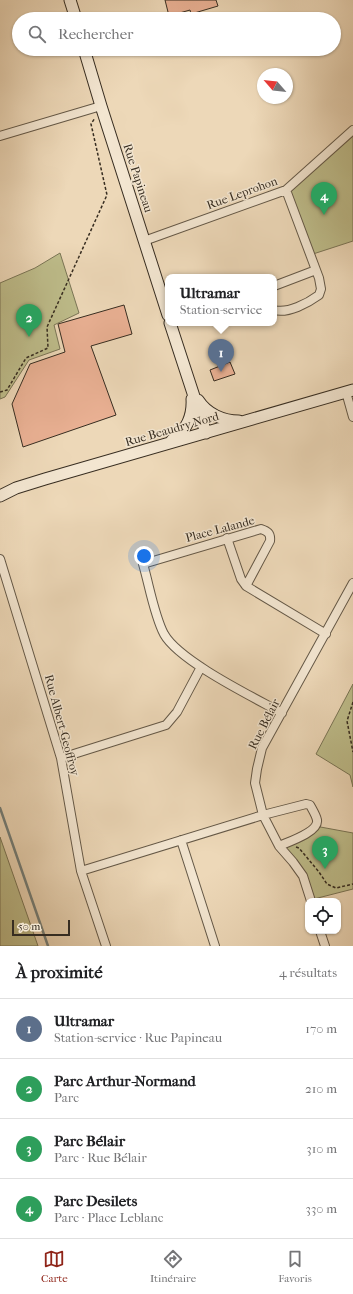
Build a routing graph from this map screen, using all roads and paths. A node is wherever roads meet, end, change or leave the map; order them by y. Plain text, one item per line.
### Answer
1 (70, 0) edge
2 (74, 12) edge
3 (86, 56) edge
4 (101, 106) junction
5 (353, 130) edge
6 (0, 136) edge
7 (286, 190) junction
8 (144, 241) junction
9 (316, 270) junction
10 (277, 285) edge
11 (165, 306) edge
12 (277, 311) edge
13 (171, 326) edge
14 (190, 384) junction
15 (349, 391) edge
16 (0, 392) edge
17 (353, 417) edge
18 (250, 420) junction
19 (206, 433) junction
20 (151, 449) junction
21 (0, 496) edge
22 (227, 538) junction
23 (0, 558) edge
24 (353, 583) edge
25 (246, 586) junction
26 (326, 634) junction
27 (201, 667) junction
28 (353, 702) edge
29 (282, 713) junction
30 (353, 752) edge
31 (61, 758) junction
32 (263, 815) junction
33 (181, 840) junction
34 (279, 846) junction
35 (81, 872) junction
36 (353, 884) edge
37 (310, 898) edge
38 (321, 934) edge
39 (106, 946) edge
40 (214, 946) edge
41 (325, 946) edge

1 - 2 main road
3 - 4 main road, Rue Papineau
4 - 6 street
4 - 8 main road, Rue Papineau
4 - 16 path
5 - 7 street, Rue Leprohon
7 - 8 street, Rue Leprohon
7 - 9 street
8 - 11 main road, Rue Papineau
9 - 10 street
9 - 12 street
13 - 14 main road
14 - 18 main road
14 - 19 main road
14 - 20 main road
15 - 17 street
15 - 18 main road, Rue Beaudry Nord
18 - 19 main road, Rue Beaudry Nord
19 - 20 main road, Rue Beaudry Nord
20 - 21 main road, Rue Beaudry Nord
22 - 25 street
22 - 25 street, Place Lalande
22 - 27 street, Place Lalande
23 - 31 street, Rue Albert-Geoffroy
24 - 26 street, Rue Bélair
25 - 26 street
26 - 29 street, Rue Bélair
27 - 29 street
27 - 31 street
28 - 30 path
29 - 32 street, Rue Bélair
31 - 35 street, Rue Albert-Geoffroy
32 - 33 street
32 - 34 street, Rue Bélair
32 - 34 street
33 - 35 street
33 - 40 street
34 - 36 path
34 - 37 street, Rue Bélair
35 - 39 street, Rue Albert-Geoffroy
38 - 41 street

